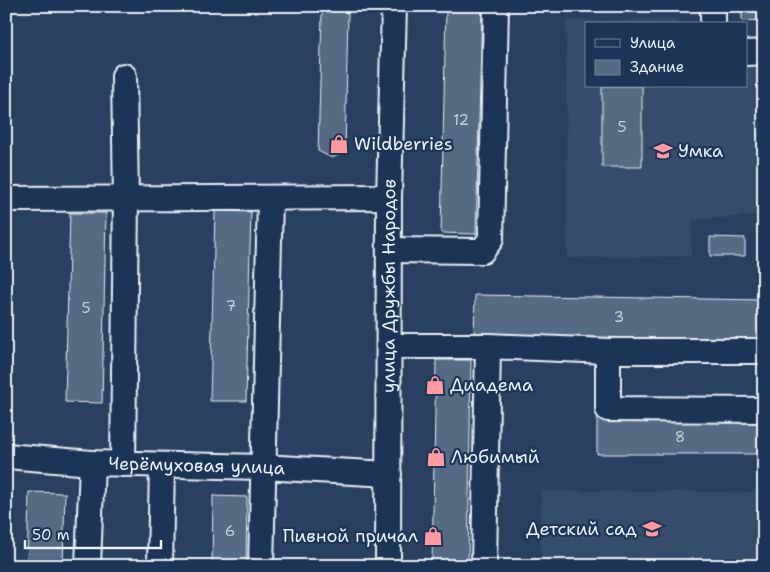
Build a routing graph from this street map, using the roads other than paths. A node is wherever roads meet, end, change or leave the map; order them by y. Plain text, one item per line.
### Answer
1 (394, 6) edge
2 (496, 6) edge
3 (713, 6) edge
4 (713, 22) edge
5 (748, 52) edge
6 (764, 52) edge
7 (124, 76) dead end
8 (389, 197) junction
9 (6, 199) edge
10 (126, 199) junction
11 (270, 199) junction
12 (389, 250) junction
13 (389, 346) junction
14 (488, 346) junction
15 (608, 351) junction
16 (764, 351) edge
17 (764, 410) edge
18 (6, 456) edge
19 (92, 463) junction
20 (124, 464) junction
21 (162, 465) junction
22 (262, 467) junction
23 (389, 474) junction
24 (88, 566) edge
25 (160, 566) edge
26 (261, 566) edge
27 (388, 566) edge
28 (484, 566) edge

1 - 8 street, улица Дружбы Народов
2 - 12 street
3 - 4 street
5 - 6 street
7 - 10 street
8 - 11 street
8 - 12 street, улица Дружбы Народов
9 - 10 street
10 - 11 street
10 - 20 street
11 - 22 street
12 - 13 street, улица Дружбы Народов
13 - 14 street
13 - 23 street, улица Дружбы Народов
14 - 15 street
14 - 28 street
15 - 16 street
15 - 17 street
18 - 19 street, Черёмуховая улица
19 - 20 street, Черёмуховая улица
19 - 24 street
20 - 21 street, Черёмуховая улица
21 - 22 street, Черёмуховая улица
21 - 25 street
22 - 23 street, Черёмуховая улица
22 - 26 street
23 - 27 street, улица Дружбы Народов

